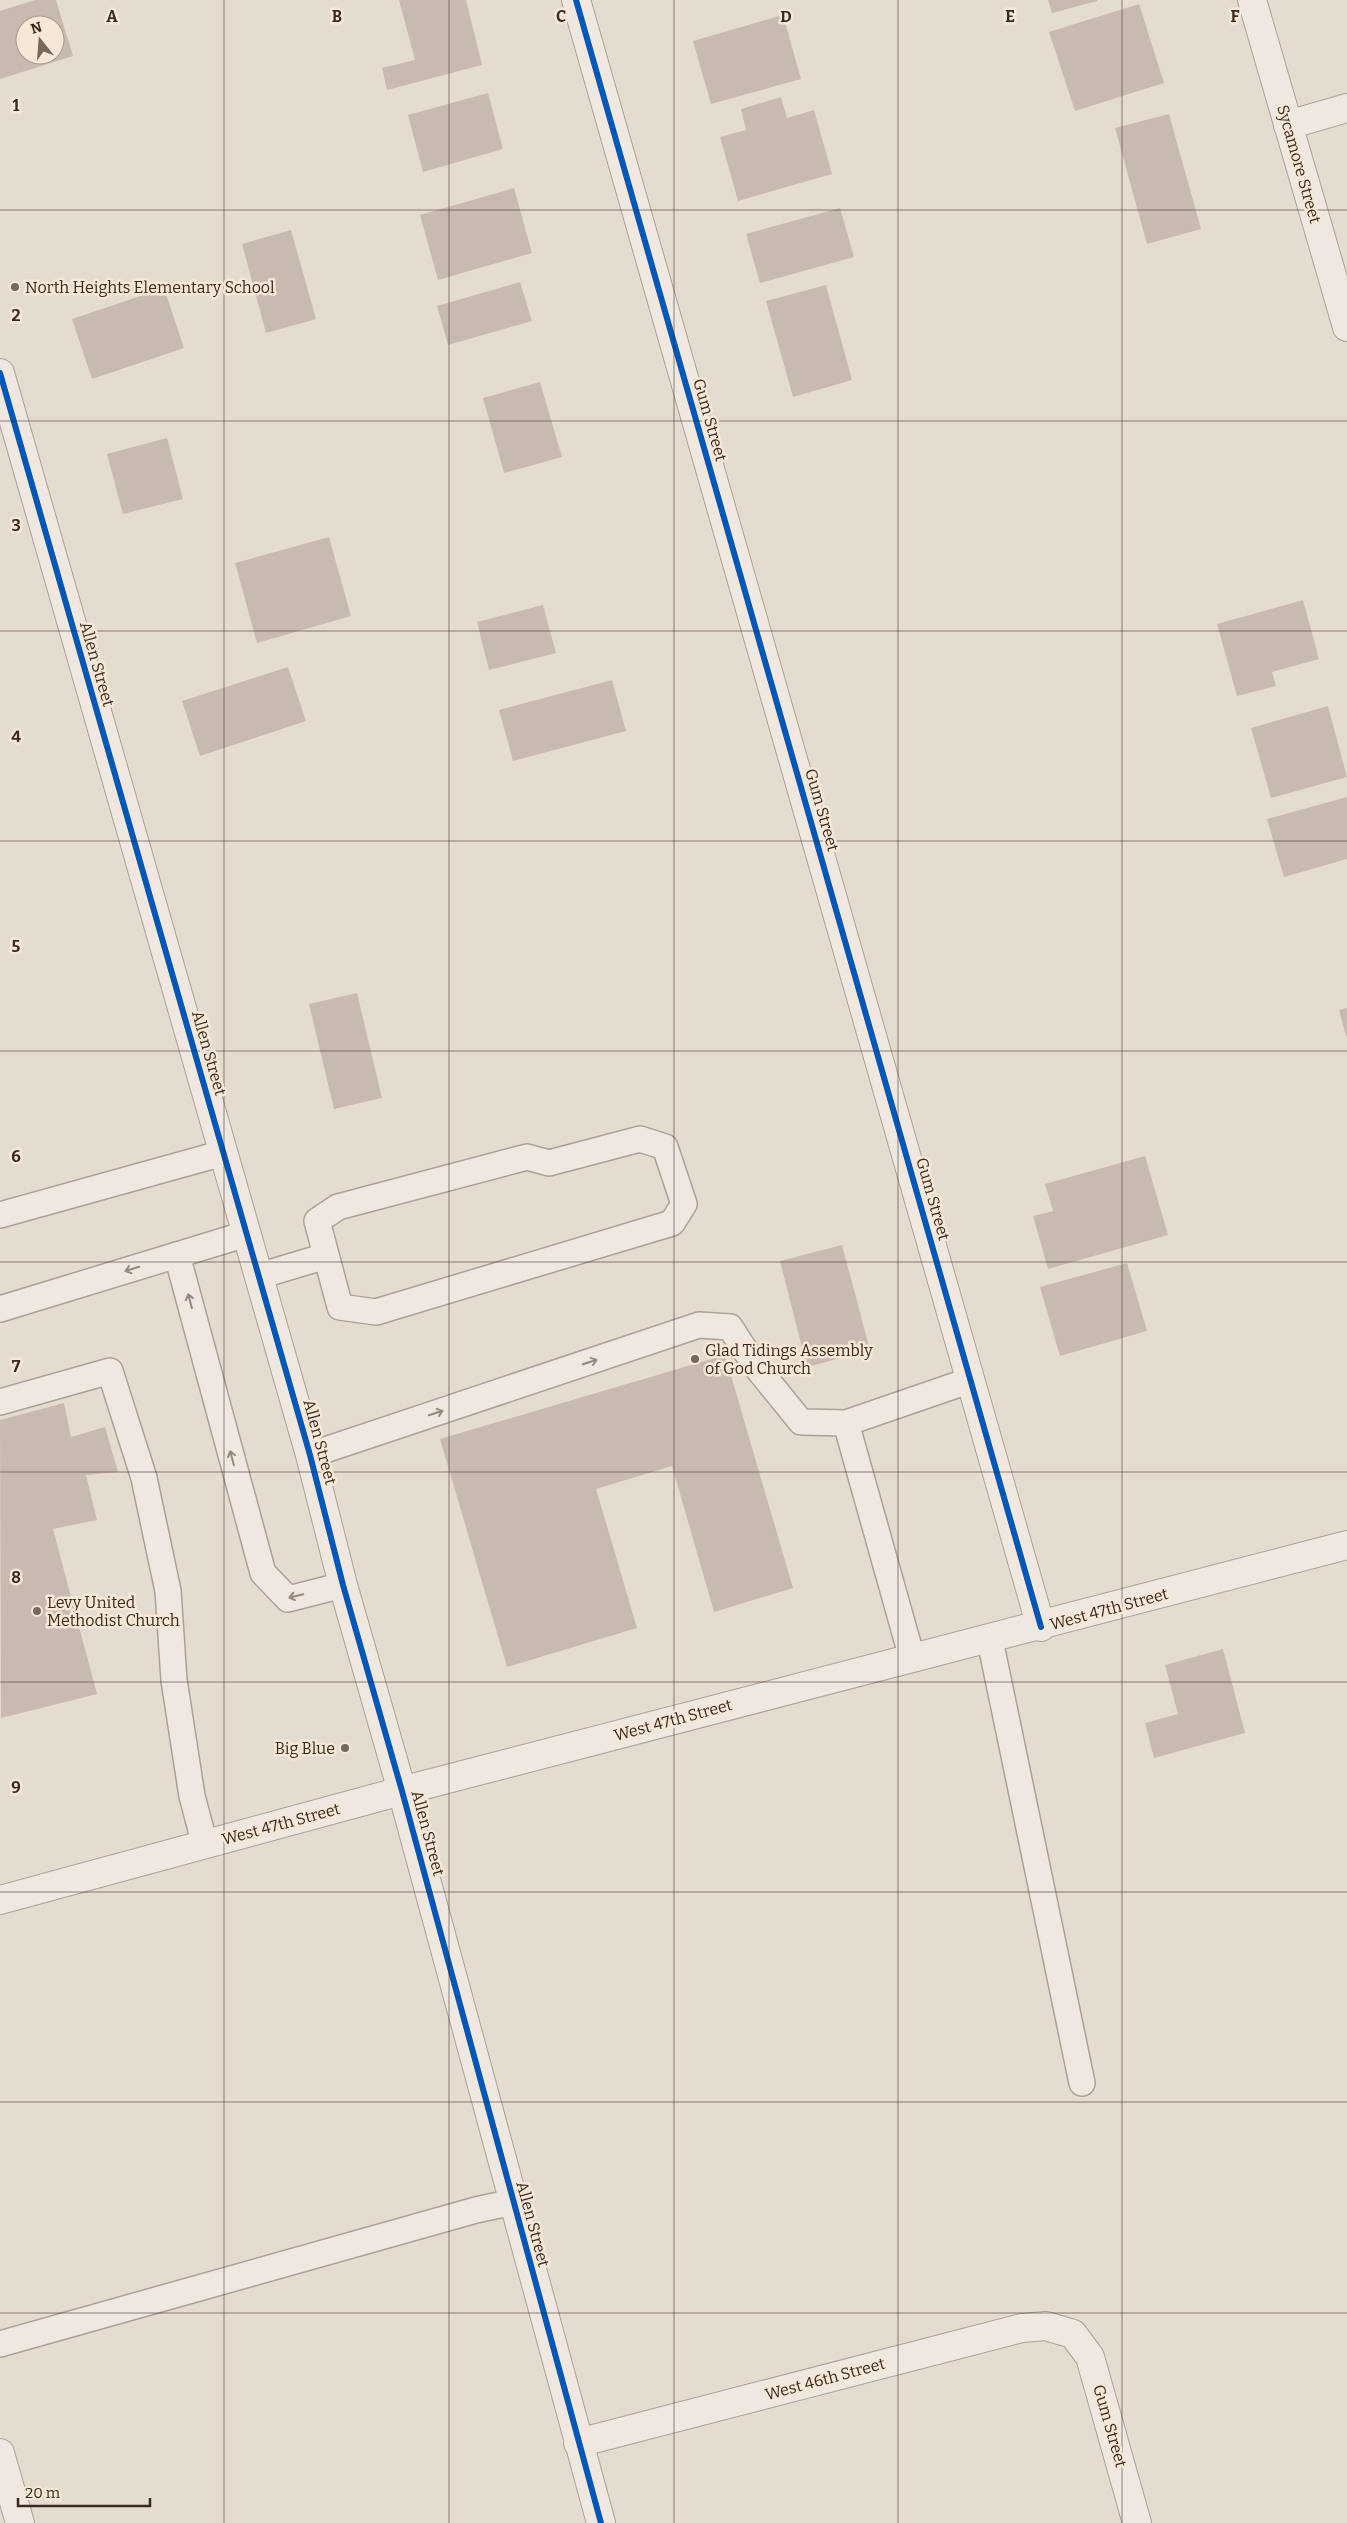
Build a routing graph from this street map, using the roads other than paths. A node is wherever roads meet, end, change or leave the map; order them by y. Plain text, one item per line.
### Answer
1 (576, 0) edge
2 (1252, 0) edge
3 (1347, 108) edge
4 (1288, 125) junction
5 (1347, 328) edge
6 (0, 373) edge
7 (223, 1153) junction
8 (0, 1215) edge
9 (246, 1234) junction
10 (178, 1255) junction
11 (326, 1256) junction
12 (259, 1276) junction
13 (0, 1309) edge
14 (971, 1380) junction
15 (0, 1402) edge
16 (846, 1423) junction
17 (310, 1455) junction
18 (1347, 1545) edge
19 (343, 1585) junction
20 (1041, 1627) junction
21 (990, 1640) junction
22 (912, 1658) junction
23 (402, 1791) junction
24 (204, 1845) junction
25 (0, 1900) edge
26 (1082, 2083) dead end
27 (513, 2202) junction
28 (1073, 2334) joint
29 (0, 2344) edge
30 (578, 2443) junction
31 (0, 2453) edge
32 (20, 2523) edge
33 (601, 2523) edge
34 (1137, 2523) edge

1 - 14 street, Gum Street
2 - 4 street, Sycamore Street
3 - 4 street
4 - 5 street, Sycamore Street
6 - 7 street, Allen Street
7 - 8 lane
7 - 9 street, Allen Street
9 - 10 lane
9 - 12 street, Allen Street
10 -> 13 lane
19 -> 10 lane
11 - 11 lane
11 - 12 lane
12 - 17 street, Allen Street
14 - 16 lane
14 - 20 street, Gum Street
15 - 24 lane
17 -> 16 lane
16 - 22 lane
17 - 19 street, Allen Street
18 - 20 street, West 47th Street
19 - 23 street, Allen Street
20 - 21 street, West 47th Street
21 - 22 street, West 47th Street
21 - 26 lane
22 - 23 street, West 47th Street
23 - 24 street, West 47th Street
23 - 27 street, Allen Street
24 - 25 street, West 47th Street
27 - 29 lane
27 - 30 street, Allen Street
28 - 30 street, West 46th Street
28 - 34 street, Gum Street
30 - 33 street, Allen Street
31 - 32 street

